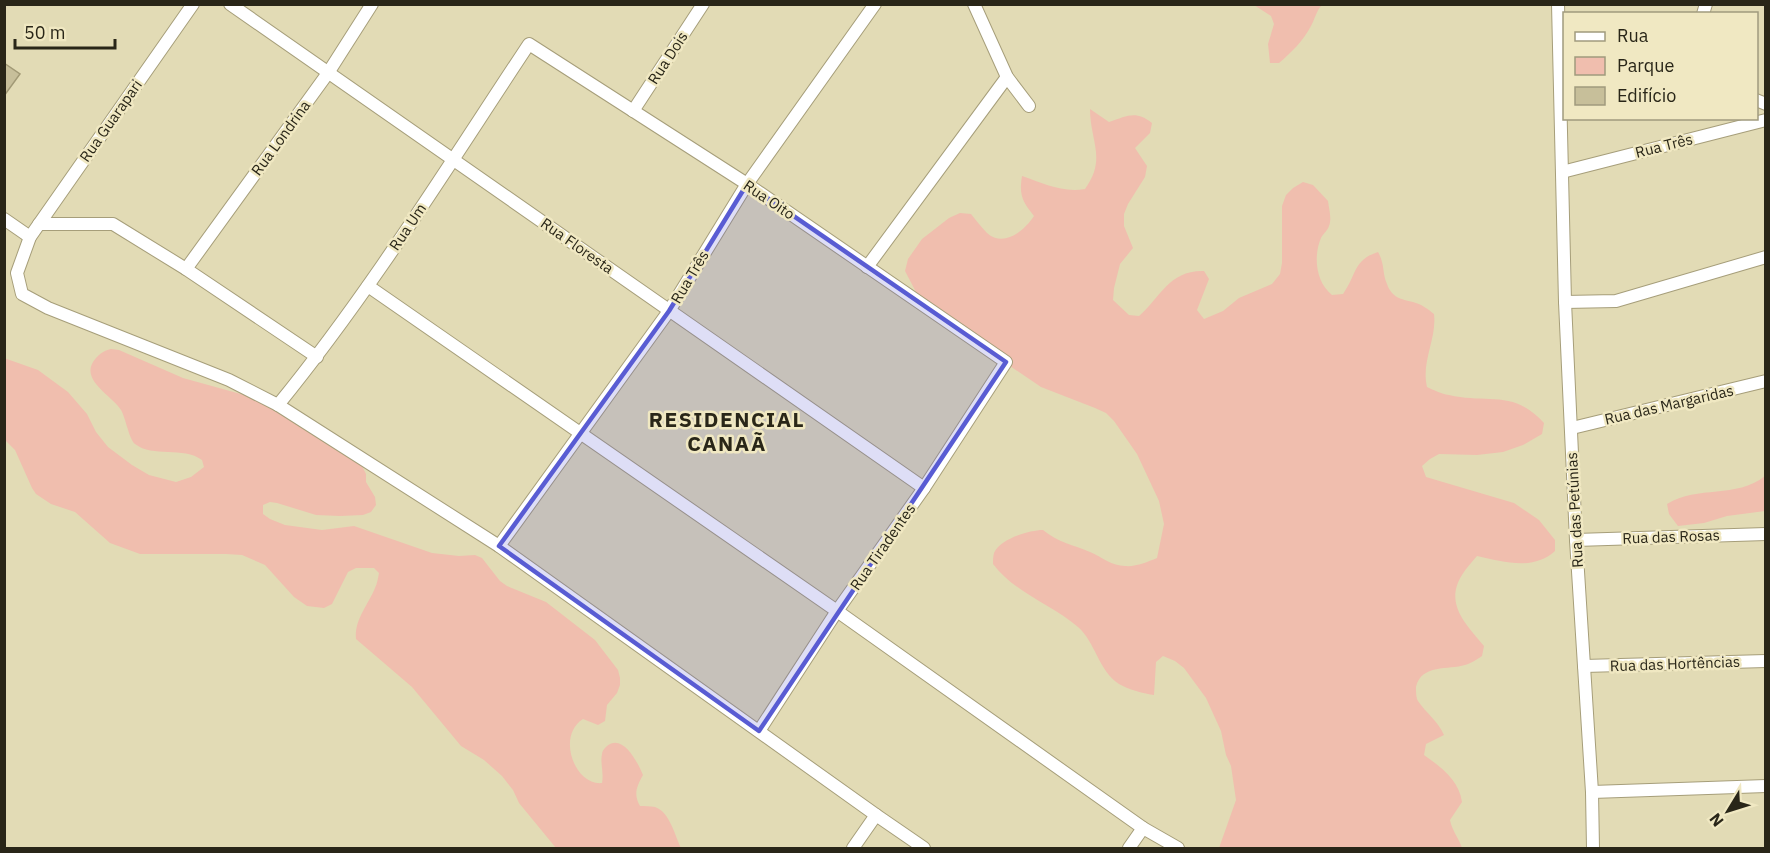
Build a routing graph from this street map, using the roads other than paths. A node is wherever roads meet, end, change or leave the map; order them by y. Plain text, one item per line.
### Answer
1 (193, 4) edge
2 (230, 4) edge
3 (372, 4) edge
4 (703, 4) edge
5 (875, 4) edge
6 (974, 4) edge
7 (1558, 4) edge
8 (1562, 32) edge
9 (529, 44) joint
10 (328, 73) junction
11 (1007, 77) junction
12 (1029, 106) dead end
13 (633, 111) junction
14 (1766, 120) edge
15 (452, 159) junction
16 (1562, 172) junction
17 (747, 184) junction
18 (4, 219) edge
19 (39, 224) junction
20 (30, 237) junction
21 (1766, 256) edge
22 (867, 267) junction
23 (186, 269) junction
24 (368, 286) junction
25 (1565, 302) junction
26 (669, 311) junction
27 (317, 357) junction
28 (1006, 362) joint
29 (1766, 381) edge
30 (278, 405) junction
31 (1572, 428) junction
32 (581, 434) junction
33 (924, 489) junction
34 (1766, 534) edge
35 (1576, 540) junction
36 (499, 546) junction
37 (837, 611) junction
38 (1766, 661) edge
39 (1584, 666) junction
40 (759, 731) junction
41 (1766, 786) edge
42 (1592, 792) junction
43 (876, 814) junction
44 (1143, 828) junction
45 (854, 849) edge
46 (924, 849) edge
47 (1129, 849) edge
48 (1178, 849) edge
49 (1593, 849) edge

1 - 19 street, Rua Guarapari
2 - 10 street, Rua Floresta
3 - 10 street, Rua Londrina
4 - 13 street, Rua Dois
5 - 17 street, Rua Três
6 - 11 street
7 - 8 street, Rua das Petúnias
8 - 16 street, Rua das Petúnias
9 - 13 street, Rua Oito
9 - 15 street, Rua Um
10 - 15 street, Rua Floresta
10 - 23 street, Rua Londrina
11 - 12 street
11 - 22 street
13 - 17 street, Rua Oito
14 - 16 street, Rua Três
15 - 24 street, Rua Um
15 - 26 street, Rua Floresta
16 - 25 street, Rua das Petúnias
17 - 22 street, Rua Oito
17 - 26 street, Rua Três
18 - 20 street
19 - 20 street, Rua Guarapari
19 - 23 street
20 - 30 street, Rua Guarapari
21 - 25 street
22 - 28 street, Rua Oito
23 - 27 street
24 - 27 street, Rua Um
24 - 32 street
25 - 31 street, Rua das Petúnias
26 - 32 street, Rua Três
26 - 33 street, Rua Floresta
27 - 30 street, Rua Um
28 - 33 street, Rua Tiradentes
29 - 31 street, Rua das Margaridas
30 - 36 street
31 - 35 street, Rua das Petúnias
32 - 36 street, Rua Três
32 - 37 street
33 - 37 street, Rua Tiradentes
34 - 35 street, Rua das Rosas
35 - 39 street, Rua das Petúnias
36 - 40 street
37 - 40 street, Rua Tiradentes
37 - 44 street
38 - 39 street, Rua das Hortências
39 - 42 street, Rua das Petúnias
40 - 43 street
41 - 42 street
42 - 49 street, Rua das Petúnias
43 - 45 street
43 - 46 street
44 - 47 street
44 - 48 street

